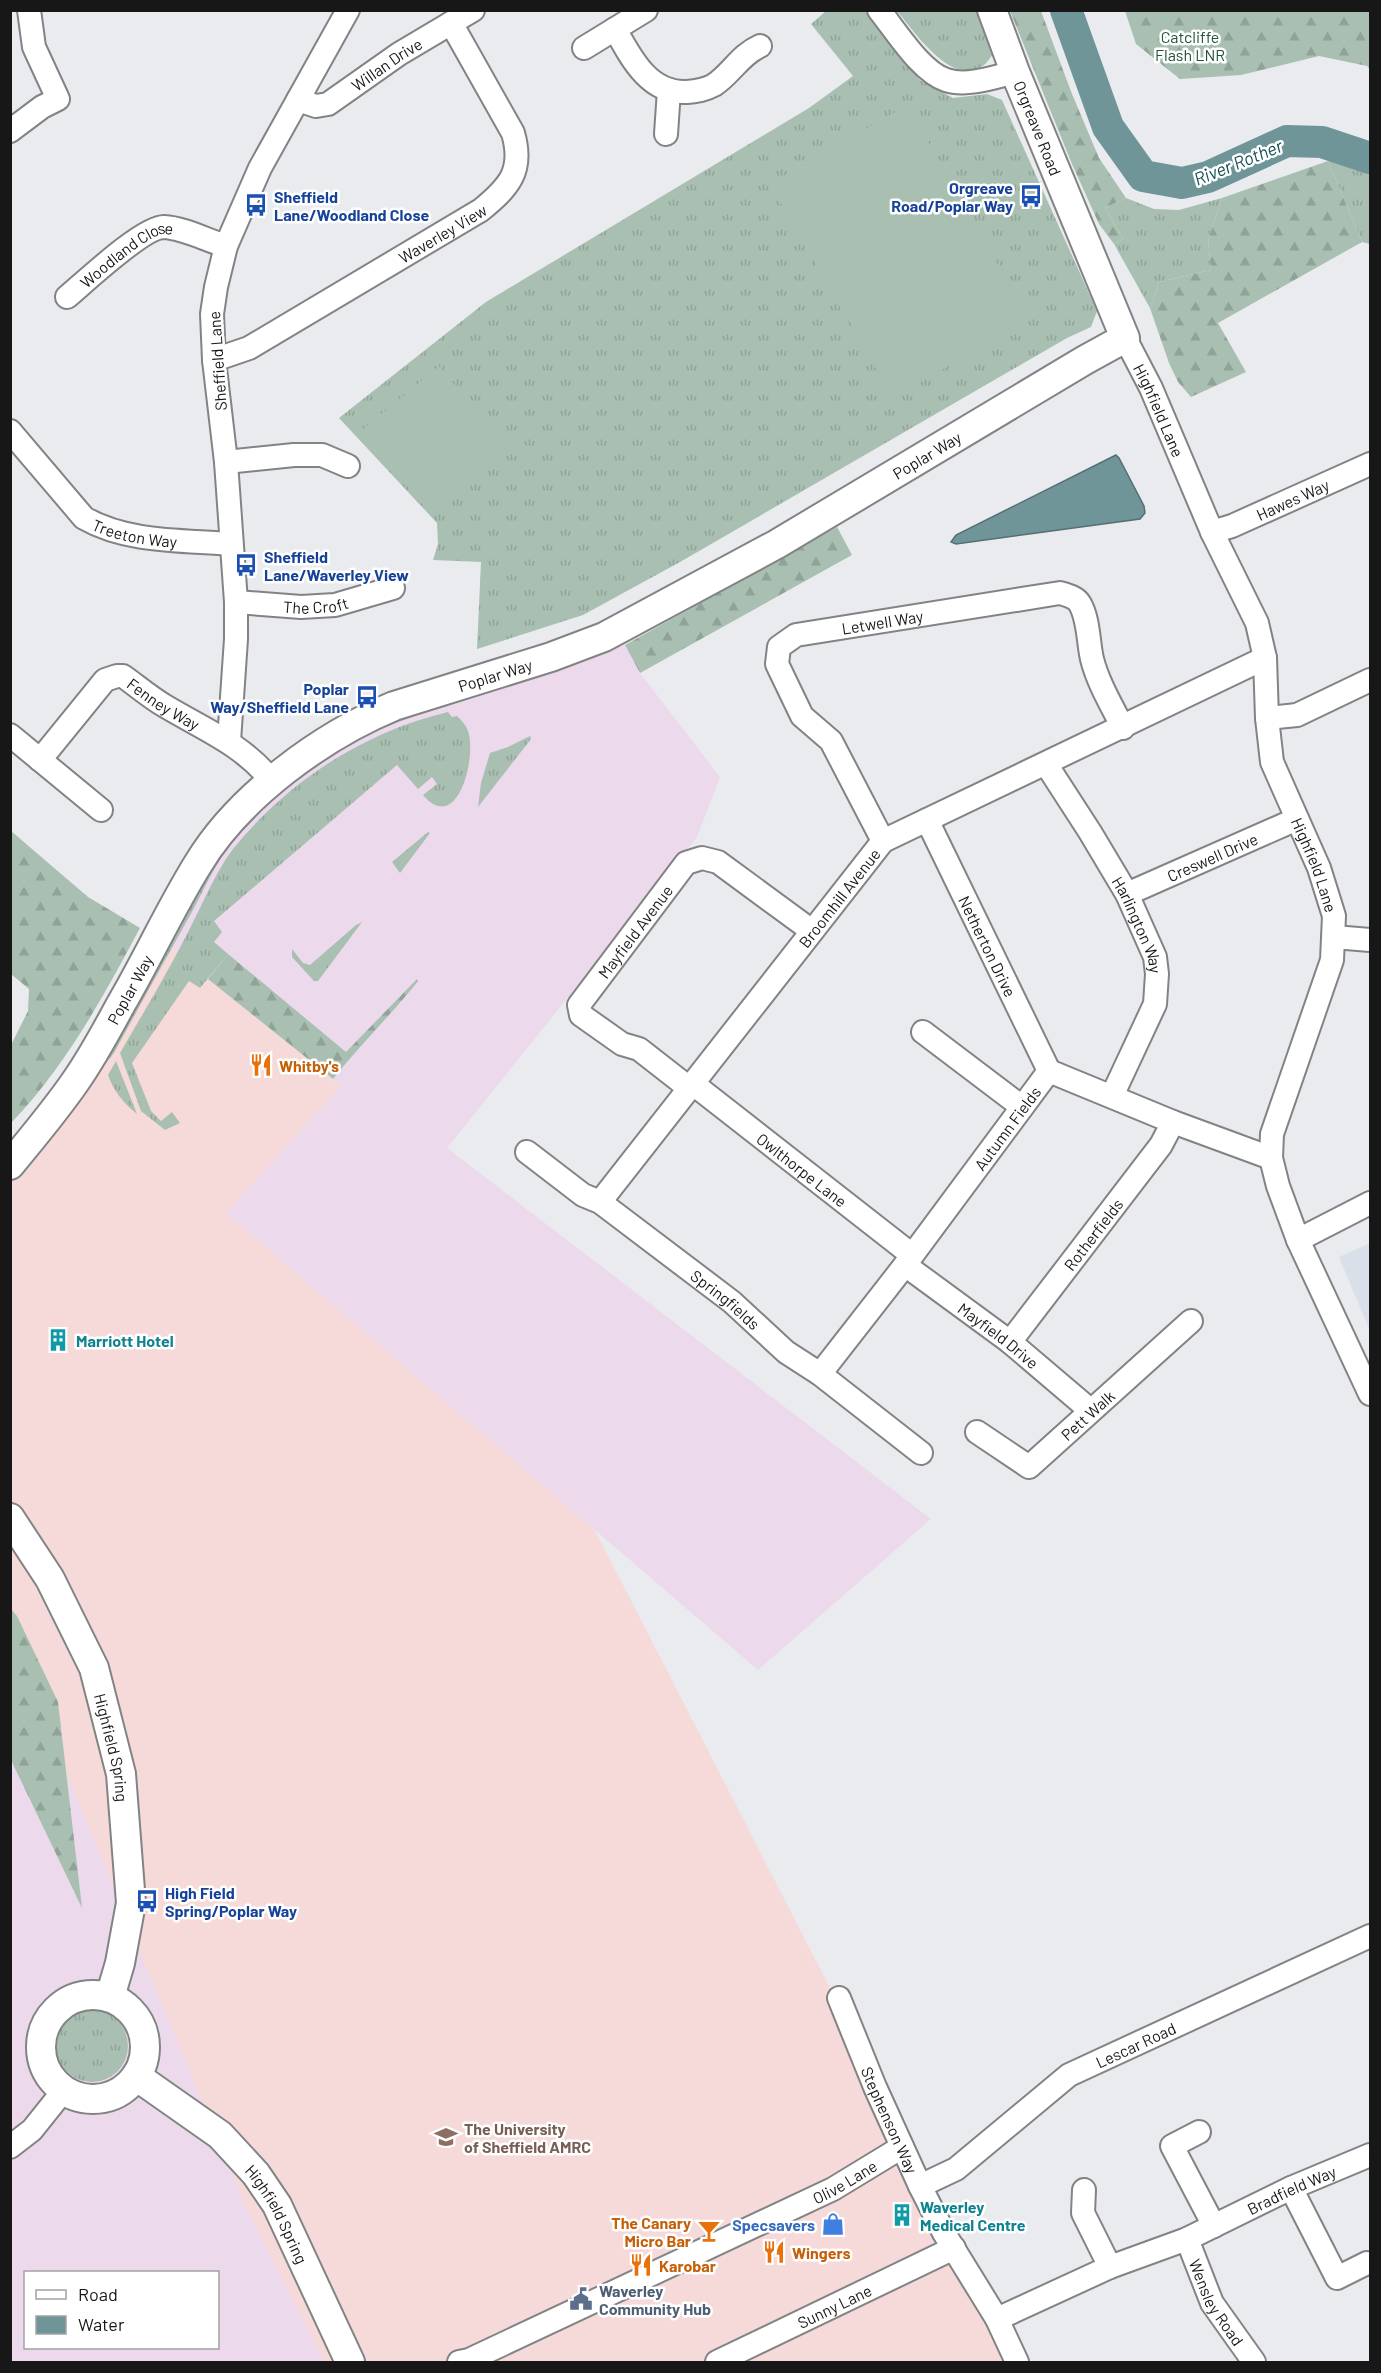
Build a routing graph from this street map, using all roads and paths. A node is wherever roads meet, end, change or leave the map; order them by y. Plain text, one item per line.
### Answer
1 (29, 10) edge
2 (348, 10) edge
3 (473, 10) edge
4 (646, 10) edge
5 (879, 10) edge
6 (992, 10) edge
7 (451, 23) junction
8 (615, 30) junction
9 (760, 46) dead end
10 (584, 48) dead end
11 (1015, 72) junction
12 (669, 90) junction
13 (298, 100) junction
14 (10, 131) edge
15 (666, 134) dead end
16 (226, 246) junction
17 (67, 297) dead end
18 (1125, 338) junction
19 (214, 360) junction
20 (10, 431) edge
21 (226, 462) junction
22 (1371, 464) edge
23 (348, 466) dead end
24 (1212, 532) junction
25 (231, 544) junction
26 (393, 588) dead end
27 (236, 602) junction
28 (1265, 658) junction
29 (1371, 680) edge
30 (1267, 717) junction
31 (1123, 728) junction
32 (10, 735) edge
33 (229, 741) junction
34 (40, 760) junction
35 (1046, 764) junction
36 (272, 781) junction
37 (101, 810) dead end
38 (1297, 819) junction
39 (927, 820) junction
40 (883, 841) junction
41 (1126, 894) junction
42 (812, 931) junction
43 (1334, 937) junction
44 (1371, 940) edge
45 (923, 1032) dead end
46 (1049, 1071) junction
47 (691, 1085) junction
48 (1112, 1096) junction
49 (1022, 1107) junction
50 (1173, 1122) junction
51 (527, 1152) dead end
52 (1271, 1158) junction
53 (10, 1165) edge
54 (600, 1202) junction
55 (1371, 1203) edge
56 (1298, 1240) junction
57 (909, 1260) junction
58 (1191, 1321) dead end
59 (1010, 1342) junction
60 (820, 1374) junction
61 (1371, 1394) edge
62 (1090, 1410) junction
63 (977, 1432) dead end
64 (921, 1453) dead end
65 (10, 1518) edge
66 (1371, 1936) edge
67 (110, 1997) junction
68 (839, 1998) dead end
69 (136, 2076) junction
70 (64, 2090) junction
71 (1199, 2132) dead end
72 (10, 2147) edge
73 (902, 2147) junction
74 (1371, 2155) edge
75 (920, 2186) junction
76 (1291, 2188) junction
77 (1084, 2190) dead end
78 (1214, 2226) junction
79 (1186, 2239) junction
80 (954, 2248) junction
81 (1367, 2263) dead end
82 (1110, 2267) junction
83 (997, 2319) junction
84 (730, 2360) edge
85 (350, 2362) edge
86 (459, 2362) edge
87 (1017, 2362) edge
88 (1254, 2362) edge

1 - 14 street
2 - 13 street, Sheffield Lane
3 - 7 street, Willan Drive
4 - 8 street
5 - 11 street, Orgreave Road
6 - 11 main road
7 - 13 street, Willan Drive
7 - 19 street, Waverley View
8 - 10 street
8 - 12 street
9 - 12 street
11 - 18 main road, Orgreave Road
12 - 15 street
13 - 16 street, Sheffield Lane
16 - 17 street, Woodland Close
16 - 19 street, Sheffield Lane
18 - 24 street, Highfield Lane
18 - 36 main road, Poplar Way
19 - 21 street, Sheffield Lane
20 - 25 street, Treeton Way
21 - 23 street
21 - 25 street, Sheffield Lane
22 - 24 street, Hawes Way
24 - 28 street, Highfield Lane
25 - 27 street, Sheffield Lane
26 - 27 street, The Croft
27 - 33 street, Sheffield Lane
28 - 30 street, Highfield Lane
28 - 31 street, Broomhill Avenue
29 - 30 street
30 - 38 street, Highfield Lane
31 - 35 street, Broomhill Avenue
31 - 40 street, Letwell Way
32 - 34 street
33 - 34 street, Fenney Way
33 - 36 street, Fenney Way
34 - 37 street
35 - 39 street, Broomhill Avenue
35 - 41 street, Harlington Way
36 - 53 main road, Poplar Way
38 - 41 street, Creswell Drive
38 - 43 street, Highfield Lane
39 - 40 street, Broomhill Avenue
39 - 46 street, Netherton Drive
40 - 42 street, Broomhill Avenue
41 - 48 street, Harlington Way
42 - 47 street, Broomhill Avenue
42 - 47 street, Mayfield Avenue
43 - 44 street
43 - 52 street, Highfield Lane
45 - 49 street
46 - 48 street, Autumn Fields
46 - 49 street, Autumn Fields
47 - 54 street, Broomhill Avenue
47 - 57 street, Owlthorpe Lane
48 - 50 street, Autumn Fields
49 - 57 street, Autumn Fields
50 - 52 street, Autumn Fields
50 - 59 street, Rotherfields
51 - 54 street, Springfields
52 - 56 street, Highfield Lane
54 - 60 street, Springfields
55 - 56 street
56 - 61 street, Highfield Lane
57 - 59 street, Mayfield Drive
57 - 60 street, Autumn Fields
58 - 62 street, Pett Walk
59 - 62 street, Mayfield Drive
60 - 64 street, Springfields
62 - 63 street, Pett Walk
65 - 67 main road, Highfield Spring
66 - 75 street, Lescar Road
67 - 69 main road
67 - 70 main road
68 - 73 street, Stephenson Way
69 - 70 main road
69 - 85 main road, Highfield Spring
70 - 72 street
71 - 78 street
73 - 75 street, Stephenson Way
73 - 86 street, Olive Lane
74 - 76 street, Bradfield Way
75 - 80 street, Stephenson Way
76 - 78 street, Bradfield Way
76 - 81 street
77 - 82 street
78 - 79 street, Bradfield Way
79 - 82 street, Bradfield Way
79 - 88 street, Wensley Road
80 - 83 street, Stephenson Way
80 - 84 street, Sunny Lane
82 - 83 street, Bradfield Way
83 - 87 street, Stephenson Way

